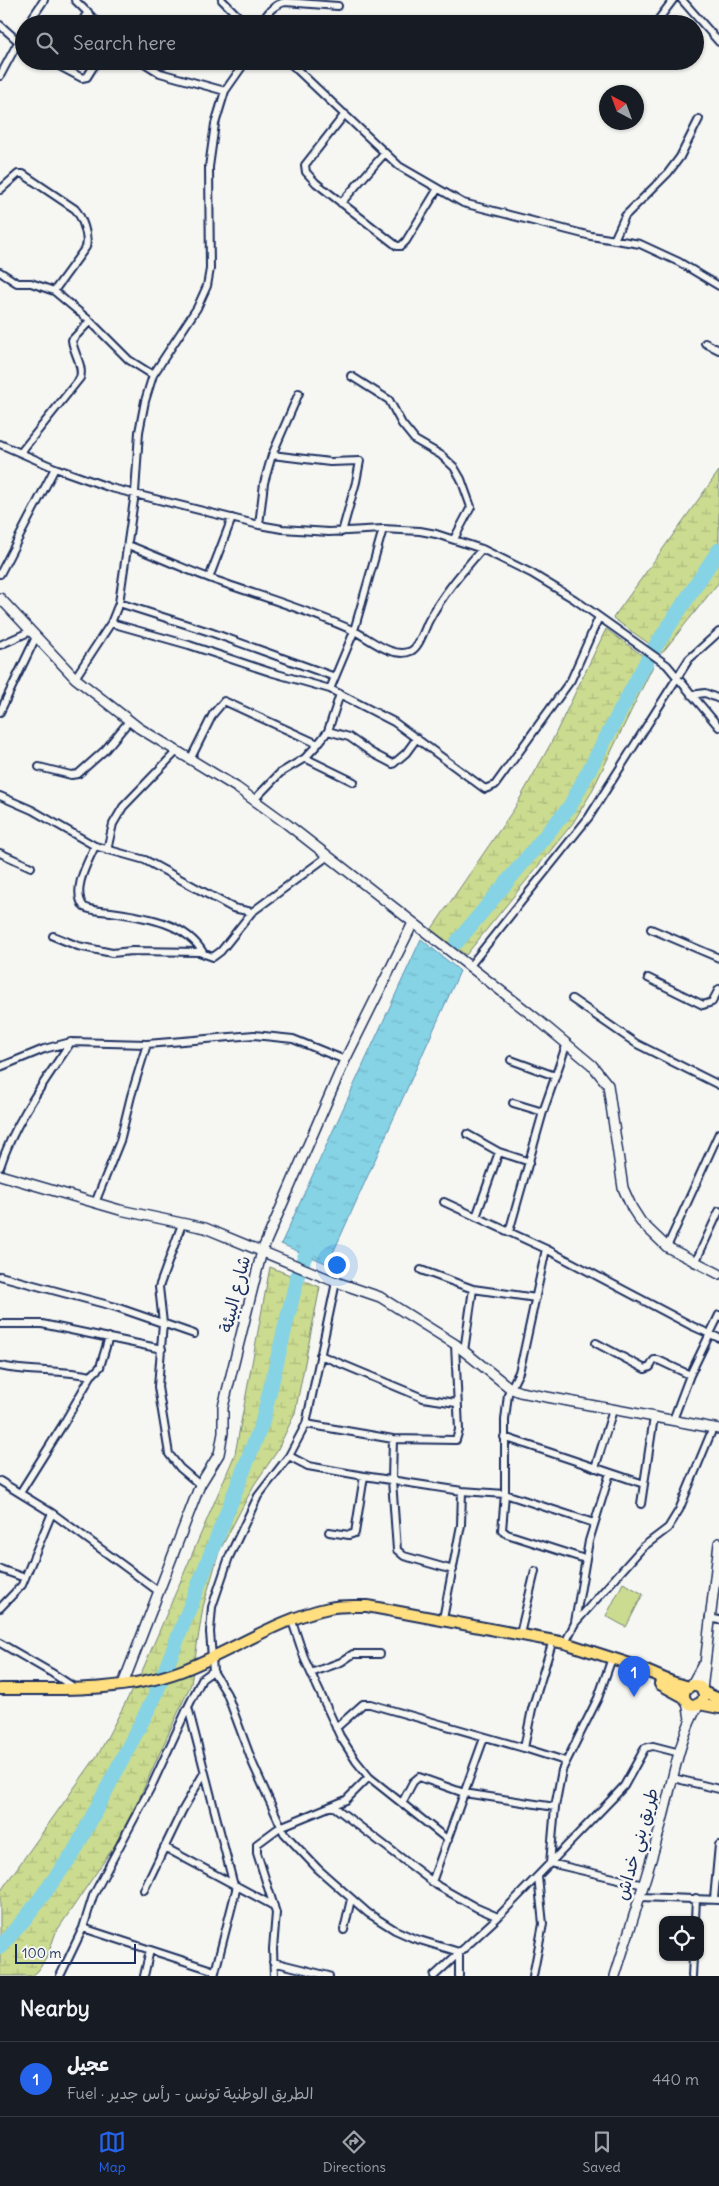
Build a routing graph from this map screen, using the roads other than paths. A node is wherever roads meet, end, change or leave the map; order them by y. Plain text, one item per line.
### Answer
1 (44, 0) edge
2 (75, 0) edge
3 (222, 0) edge
4 (673, 0) edge
5 (682, 0) edge
6 (338, 6) dead end
7 (88, 12) junction
8 (34, 15) edge
9 (86, 15) edge
10 (91, 15) edge
11 (237, 15) edge
12 (267, 15) edge
13 (662, 15) edge
14 (695, 15) edge
15 (0, 25) edge
16 (704, 25) edge
17 (15, 36) edge
18 (719, 42) edge
19 (15, 49) edge
20 (68, 70) edge
21 (91, 70) edge
22 (155, 70) edge
23 (240, 70) edge
24 (298, 70) edge
25 (0, 76) edge
26 (225, 91) junction
27 (345, 114) junction
28 (699, 119) dead end
29 (385, 153) junction
30 (0, 190) edge
31 (437, 190) junction
32 (341, 203) junction
33 (614, 240) junction
34 (0, 272) edge
35 (719, 286) edge
36 (54, 290) junction
37 (90, 321) junction
38 (705, 342) dead end
39 (719, 350) edge
40 (153, 375) junction
41 (351, 376) dead end
42 (299, 393) dead end
43 (0, 444) edge
44 (21, 452) junction
45 (272, 455) junction
46 (54, 468) junction
47 (135, 493) junction
48 (232, 518) junction
49 (259, 525) junction
50 (383, 529) junction
51 (342, 532) junction
52 (454, 539) junction
53 (128, 545) junction
54 (482, 549) junction
55 (0, 571) edge
56 (209, 578) junction
57 (0, 598) edge
58 (119, 603) junction
59 (599, 617) junction
60 (111, 623) junction
61 (354, 631) junction
62 (719, 632) edge
63 (33, 634) junction
64 (0, 645) edge
65 (335, 677) junction
66 (678, 677) junction
67 (75, 678) junction
68 (330, 689) junction
69 (340, 694) junction
70 (691, 695) junction
71 (719, 699) edge
72 (0, 712) edge
73 (130, 720) junction
74 (719, 727) edge
75 (328, 730) junction
76 (417, 738) junction
77 (318, 744) junction
78 (176, 752) junction
79 (305, 758) junction
80 (190, 760) junction
81 (39, 767) dead end
82 (354, 782) dead end
83 (0, 796) edge
84 (254, 800) junction
85 (95, 846) junction
86 (107, 850) junction
87 (0, 853) edge
88 (328, 856) junction
89 (31, 867) dead end
90 (252, 912) junction
91 (413, 923) junction
92 (651, 929) dead end
93 (53, 936) dead end
94 (204, 954) junction
95 (719, 958) edge
96 (469, 968) junction
97 (648, 978) dead end
98 (719, 989) edge
99 (572, 999) dead end
100 (71, 1042) junction
101 (567, 1043) junction
102 (147, 1044) junction
103 (345, 1060) junction
104 (511, 1060) dead end
105 (0, 1067) edge
106 (555, 1076) junction
107 (719, 1085) edge
108 (513, 1103) dead end
109 (543, 1112) junction
110 (467, 1134) dead end
111 (719, 1134) edge
112 (499, 1152) junction
113 (530, 1162) junction
114 (0, 1167) edge
115 (0, 1175) edge
116 (444, 1202) dead end
117 (95, 1203) junction
118 (719, 1211) edge
119 (476, 1217) junction
120 (182, 1224) junction
121 (509, 1232) junction
122 (667, 1247) junction
123 (546, 1249) junction
124 (262, 1252) junction
125 (695, 1263) junction
126 (422, 1270) dead end
127 (719, 1274) edge
128 (0, 1276) edge
129 (336, 1282) junction
130 (472, 1289) junction
131 (536, 1298) junction
132 (719, 1315) edge
133 (163, 1323) junction
134 (0, 1324) edge
135 (194, 1334) dead end
136 (710, 1334) junction
137 (109, 1337) junction
138 (719, 1338) edge
139 (596, 1343) dead end
140 (454, 1344) junction
141 (162, 1349) junction
142 (464, 1351) junction
143 (320, 1355) junction
144 (0, 1366) edge
145 (690, 1375) junction
146 (91, 1376) junction
147 (510, 1388) junction
148 (456, 1403) junction
149 (613, 1410) junction
150 (654, 1417) junction
151 (673, 1420) junction
152 (306, 1424) junction
153 (716, 1429) edge
154 (504, 1437) junction
155 (393, 1439) junction
156 (290, 1456) junction
157 (595, 1468) junction
158 (610, 1473) junction
159 (364, 1476) junction
160 (392, 1480) junction
161 (0, 1481) edge
162 (644, 1484) junction
163 (200, 1485) junction
164 (462, 1491) junction
165 (20, 1492) junction
166 (505, 1494) junction
167 (641, 1504) dead end
168 (52, 1513) junction
169 (594, 1523) junction
170 (329, 1532) dead end
171 (719, 1544) edge
172 (585, 1558) junction
173 (0, 1568) edge
174 (453, 1570) junction
175 (535, 1571) dead end
176 (25, 1578) junction
177 (717, 1580) edge
178 (158, 1591) junction
179 (0, 1608) edge
180 (709, 1618) junction
181 (442, 1619) junction
182 (719, 1620) edge
183 (292, 1621) junction
184 (575, 1623) junction
185 (520, 1634) junction
186 (553, 1640) junction
187 (564, 1643) junction
188 (0, 1644) edge
189 (380, 1654) dead end
190 (213, 1658) junction
191 (704, 1658) junction
192 (617, 1660) junction
193 (213, 1670) junction
194 (310, 1673) junction
195 (127, 1684) junction
196 (690, 1686) junction
197 (76, 1688) junction
198 (0, 1689) edge
199 (703, 1691) junction
200 (719, 1699) edge
201 (685, 1700) junction
202 (699, 1704) junction
203 (188, 1707) junction
204 (719, 1708) edge
205 (690, 1721) junction
206 (336, 1728) junction
207 (484, 1738) junction
208 (524, 1748) junction
209 (680, 1753) junction
210 (565, 1762) junction
211 (204, 1773) junction
212 (369, 1777) junction
213 (673, 1778) junction
214 (719, 1789) edge
215 (464, 1793) junction
216 (402, 1803) junction
217 (333, 1806) junction
218 (555, 1807) junction
219 (280, 1827) junction
220 (448, 1840) junction
221 (719, 1845) edge
222 (164, 1847) junction
223 (550, 1863) junction
224 (538, 1877) junction
225 (432, 1882) junction
226 (235, 1884) junction
227 (644, 1885) junction
228 (144, 1890) dead end
229 (640, 1897) junction
230 (696, 1898) junction
231 (351, 1899) junction
232 (717, 1900) edge
233 (274, 1906) junction
234 (695, 1916) edge
235 (498, 1917) junction
236 (83, 1928) junction
237 (344, 1930) dead end
238 (150, 1950) junction
239 (459, 1952) junction
240 (693, 1961) edge
241 (273, 1962) junction
242 (214, 1973) edge
243 (61, 1976) edge
244 (144, 1976) edge
245 (274, 1976) edge
246 (329, 1976) edge
247 (434, 1976) edge
248 (459, 1976) edge
249 (533, 1976) edge
250 (616, 1976) edge
251 (692, 1976) edge

1 - 8 street
2 - 7 street
3 - 11 street
4 - 13 street
5 - 14 street
6 - 12 street
7 - 9 street
7 - 10 street
15 - 17 street
16 - 18 street
19 - 25 street
20 - 21 street
22 - 26 street
23 - 26 street
24 - 27 street
26 - 40 street
27 - 29 street
27 - 32 street
28 - 33 street
29 - 31 street
29 - 32 street
30 - 36 street
31 - 32 street
31 - 33 street
33 - 35 street
34 - 36 street
36 - 37 street
37 - 40 street
37 - 44 street
38 - 39 street
40 - 47 street
41 - 52 street
42 - 45 street
43 - 44 street
44 - 46 street
45 - 49 street
45 - 51 street
46 - 47 street
46 - 55 street
47 - 48 street
47 - 53 street
48 - 49 street
48 - 56 street
49 - 51 street
50 - 51 street
50 - 52 street
50 - 61 street
52 - 54 street
53 - 56 street
53 - 58 street
54 - 59 street
54 - 61 street
56 - 61 street
57 - 63 street
58 - 60 street
58 - 65 street
59 - 66 street
59 - 76 street
60 - 67 street
60 - 68 street
61 - 65 street
62 - 66 street
63 - 64 street
63 - 67 street
63 - 72 street
65 - 68 street
66 - 70 street
66 - 96 street
67 - 73 street
68 - 69 street
69 - 75 street
69 - 76 street
70 - 71 street
70 - 74 street
73 - 78 street
73 - 81 street
75 - 76 street
75 - 77 street
77 - 79 street
77 - 80 street
78 - 80 street
78 - 86 street
79 - 82 street
79 - 84 street
80 - 84 street
83 - 85 street
84 - 88 street
85 - 86 street
85 - 94 street
86 - 90 street
87 - 89 street
88 - 90 street
88 - 91 street
90 - 94 street
91 - 96 street
91 - 103 street, شارع البيئة
92 - 95 street
93 - 94 street
96 - 101 street
97 - 98 street
99 - 107 street
100 - 102 street
100 - 105 street
100 - 114 street
101 - 106 street
101 - 122 street
102 - 103 street
102 - 117 street
103 - 124 street, شارع البيئة
104 - 106 street
106 - 109 street
108 - 109 street
109 - 113 street
110 - 112 street
111 - 122 street
112 - 113 street
112 - 119 street
113 - 121 street
115 - 117 street
116 - 119 street
117 - 120 street
118 - 125 street
119 - 121 street
120 - 124 street
120 - 133 street
121 - 123 street
122 - 125 street
123 - 131 street
123 - 136 street
124 - 129 street
124 - 163 street, شارع البيئة
125 - 127 street
126 - 130 street
128 - 133 street
129 - 140 street
129 - 143 street
130 - 131 street
130 - 142 street
131 - 147 street
132 - 136 street
133 - 135 street
133 - 141 street
134 - 137 street
136 - 138 street
136 - 145 street
137 - 141 street
137 - 146 street
139 - 145 street
140 - 142 street
140 - 148 street
141 - 163 street
142 - 147 street
143 - 148 street
143 - 152 street
144 - 146 street
145 - 151 street
146 - 165 street
147 - 149 street
147 - 154 street
148 - 155 street
149 - 150 street
149 - 157 street
150 - 151 street
150 - 162 street
151 - 153 street
152 - 155 street
152 - 156 street
153 - 184 street
154 - 157 street
154 - 166 street
155 - 160 street
156 - 159 street
156 - 190 street
157 - 158 street
158 - 162 street
158 - 169 street
159 - 160 street
159 - 170 street
160 - 164 street
160 - 174 street
161 - 165 street
162 - 167 street
163 - 178 street, شارع البيئة
164 - 166 street
164 - 174 street
165 - 168 street
166 - 169 street
166 - 172 street
168 - 176 street
168 - 178 street
169 - 172 street
171 - 177 street
172 - 184 street
173 - 176 street
174 - 181 street
175 - 185 street
176 - 179 street
177 - 180 street
178 - 195 street, شارع البيئة
180 - 182 street
180 - 191 street
181 - 183 main road
181 - 185 main road
183 - 190 main road
183 - 194 street
184 - 187 street
185 - 186 main road
186 - 187 main road
186 - 208 street
187 - 192 main road
188 - 197 street
189 - 194 street
190 - 193 street
190 - 195 main road
191 - 196 street
191 - 199 street
192 - 196 main road
192 - 201 main road
192 - 210 street
193 - 203 street
193 - 219 street
194 - 206 street
195 - 197 main road
196 - 199 main road
196 - 201 main road
197 - 198 main road
199 - 200 main road
199 - 202 main road
201 - 202 main road
201 - 205 street, طريق بني خداش
202 - 204 main road
202 - 205 street, طريق بني خداش
203 - 211 street
203 - 236 street
205 - 209 street, طريق بني خداش
206 - 207 street
206 - 212 street
207 - 208 street
207 - 215 street
208 - 210 street
209 - 213 street, طريق بني خداش
209 - 223 street
210 - 218 street
211 - 222 street
211 - 226 street
212 - 216 street
212 - 217 street
213 - 214 street
213 - 227 street, طريق بني خداش
215 - 216 street
215 - 218 street
215 - 220 street
216 - 220 street
217 - 219 street
217 - 225 street
218 - 223 street
219 - 231 street
219 - 233 street
220 - 225 street
221 - 232 street
222 - 226 street
222 - 228 street
223 - 224 street
223 - 227 street
224 - 235 street
224 - 249 street
225 - 235 street
226 - 233 street
226 - 242 street
227 - 229 street, طريق بني خداش
229 - 230 street
229 - 250 street, طريق بني خداش
230 - 232 street
230 - 234 street
231 - 237 street
231 - 239 street
233 - 241 street
235 - 239 street
236 - 238 street
236 - 243 street
238 - 242 street
238 - 244 street
239 - 247 street
239 - 248 street
240 - 251 street
241 - 245 street
241 - 246 street

